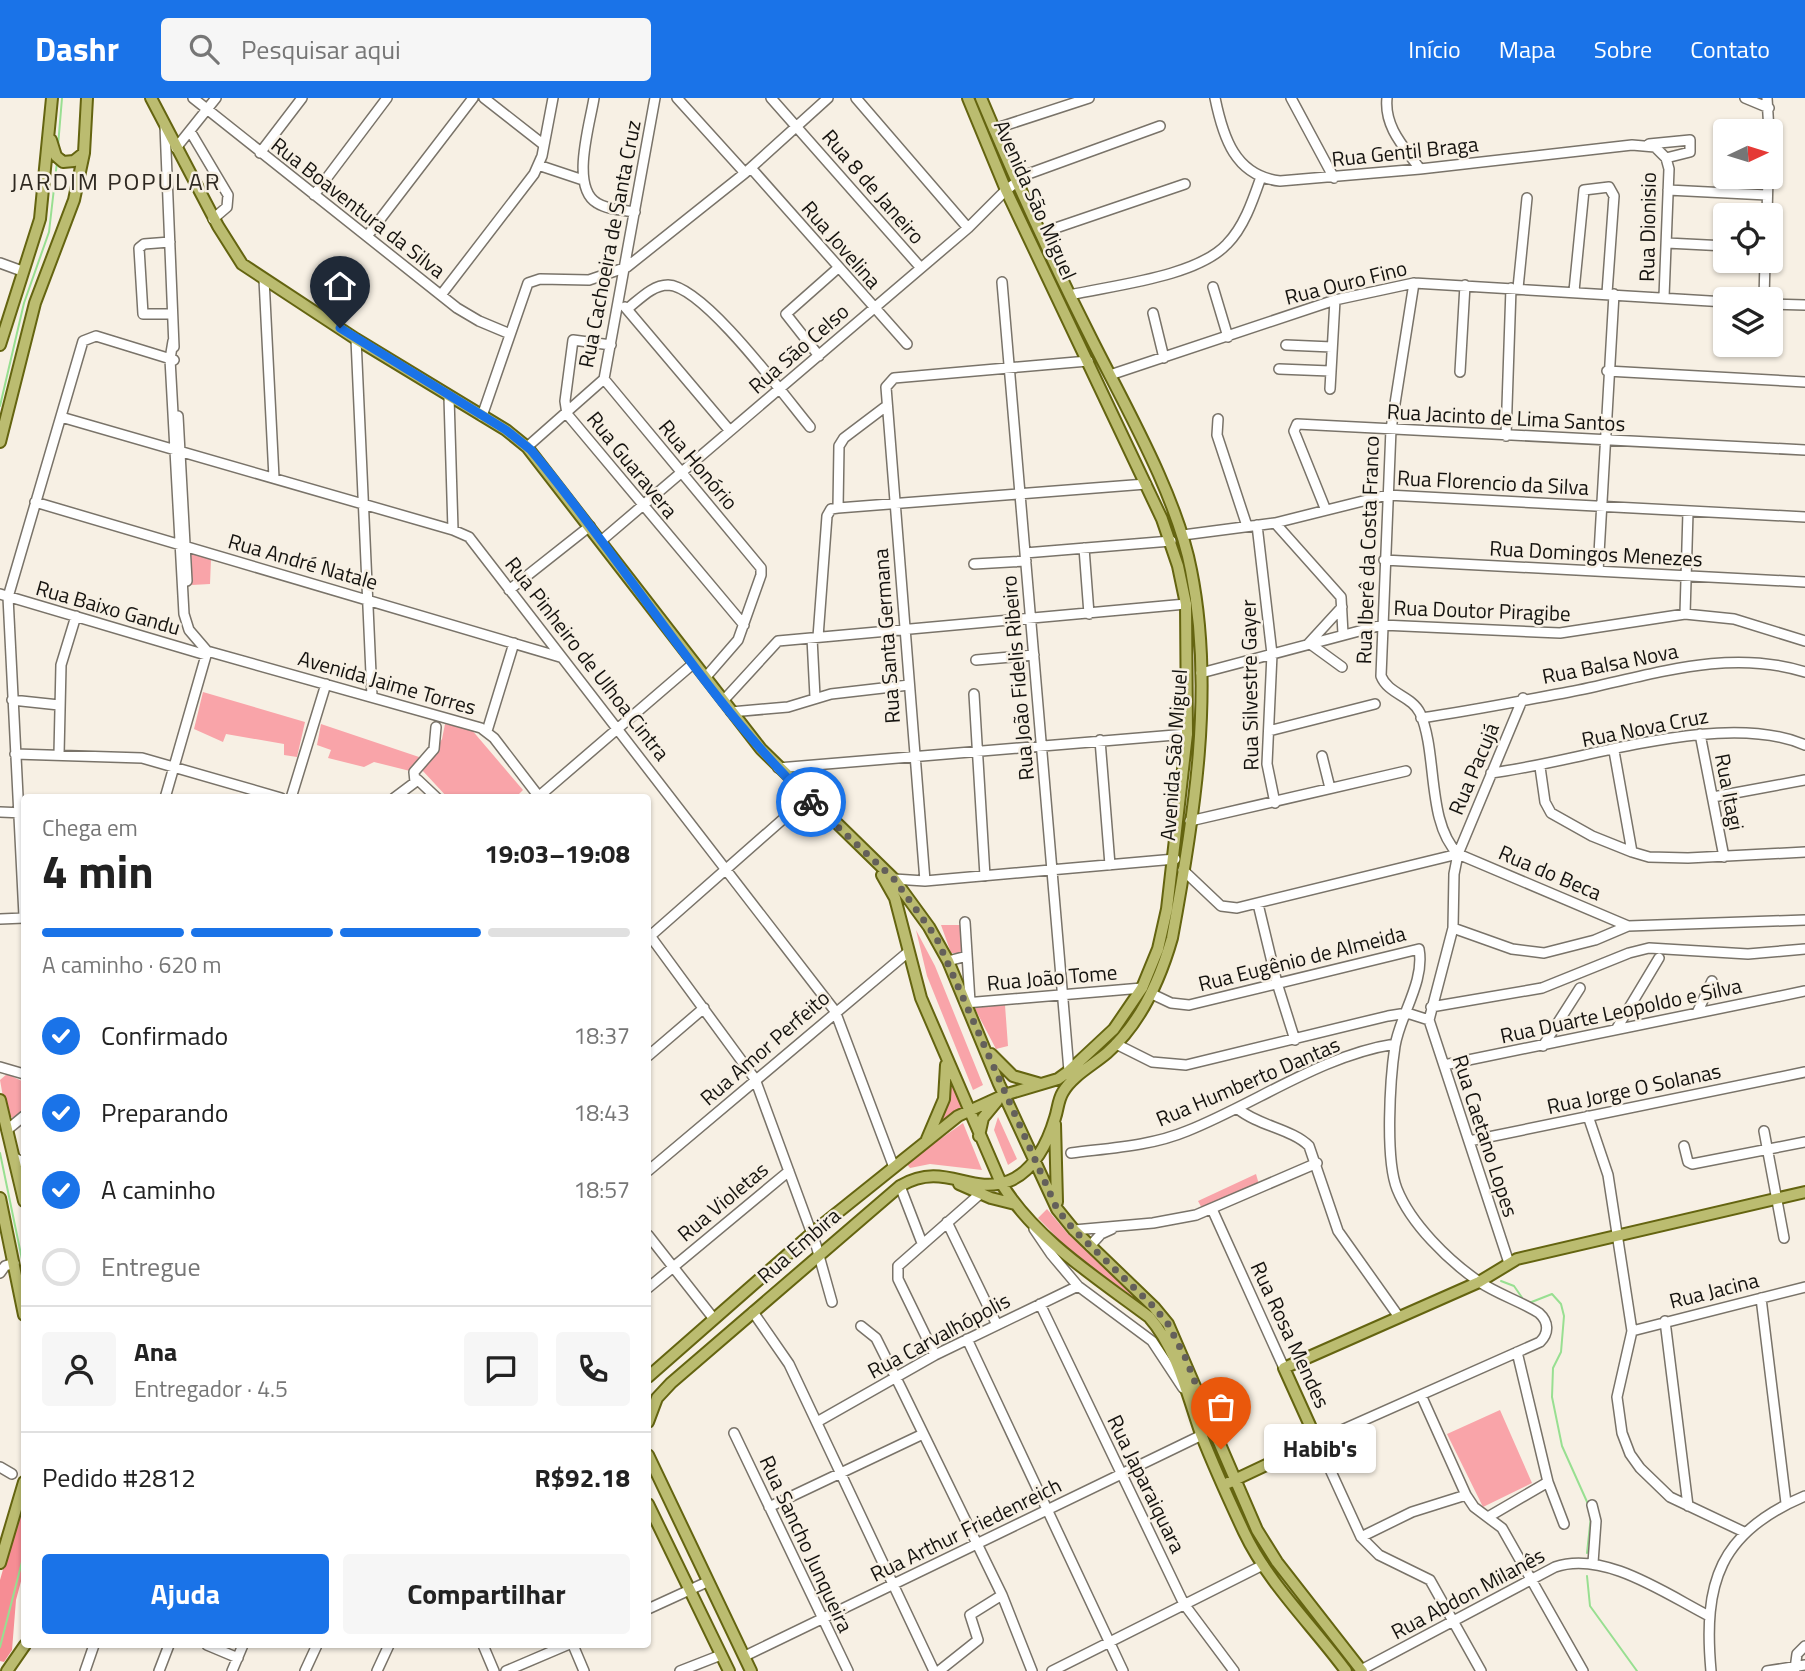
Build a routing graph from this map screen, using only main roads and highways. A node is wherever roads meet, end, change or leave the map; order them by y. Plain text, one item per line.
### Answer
1 (52, 98) edge
2 (87, 98) edge
3 (150, 98) edge
4 (968, 98) edge
5 (981, 98) edge
6 (49, 131) junction
7 (81, 155) junction
8 (1, 339) edge
9 (0, 442) edge
10 (873, 861) junction
11 (1147, 991) junction
12 (978, 1036) junction
13 (942, 1045) junction
14 (1044, 1084) junction
15 (1004, 1096) junction
16 (0, 1100) edge
17 (969, 1110) junction
18 (1055, 1118) junction
19 (979, 1136) junction
20 (926, 1140) junction
21 (20, 1161) edge
22 (1034, 1162) junction
23 (944, 1176) junction
24 (1001, 1183) junction
25 (1805, 1192) edge
26 (0, 1200) edge
27 (1015, 1204) junction
28 (1057, 1209) junction
29 (21, 1299) edge
30 (651, 1374) edge
31 (651, 1409) edge
32 (651, 1461) edge
33 (1228, 1483) junction
34 (21, 1492) edge
35 (651, 1510) edge
36 (0, 1561) edge
37 (23, 1648) edge
38 (24, 1648) edge
39 (7, 1671) edge
40 (18, 1671) edge
41 (729, 1671) edge
42 (751, 1671) edge
43 (1348, 1671) edge
44 (1361, 1671) edge

1 - 6 main road
2 - 7 main road
3 - 10 main road
4 - 11 main road, Avenida São Miguel
5 - 11 main road, Avenida São Miguel
6 - 7 main road
6 - 8 main road
7 - 9 main road
10 - 12 main road
10 - 13 main road
11 - 14 main road, Avenida São Miguel
11 - 18 main road, Avenida São Miguel
12 - 14 main road
12 - 15 main road
13 - 17 main road
13 - 20 main road
14 - 15 main road, Avenida São Miguel
15 - 17 main road, Avenida São Miguel
15 - 19 main road
15 - 22 main road
16 - 21 main road
17 - 19 main road
17 - 20 main road, Rua Embira
18 - 22 main road, Avenida São Miguel
18 - 28 main road
19 - 24 main road
20 - 30 main road, Rua Embira
22 - 24 main road, Avenida São Miguel
22 - 28 main road
23 - 24 main road, Rua Embira
23 - 27 main road
23 - 31 main road, Rua Embira
24 - 27 main road
25 - 33 main road, Rua Rosa Mendes
26 - 29 main road
27 - 33 main road
28 - 33 main road
32 - 42 main road
33 - 43 main road
33 - 44 main road
34 - 36 main road
35 - 41 main road
37 - 39 main road
38 - 40 main road

